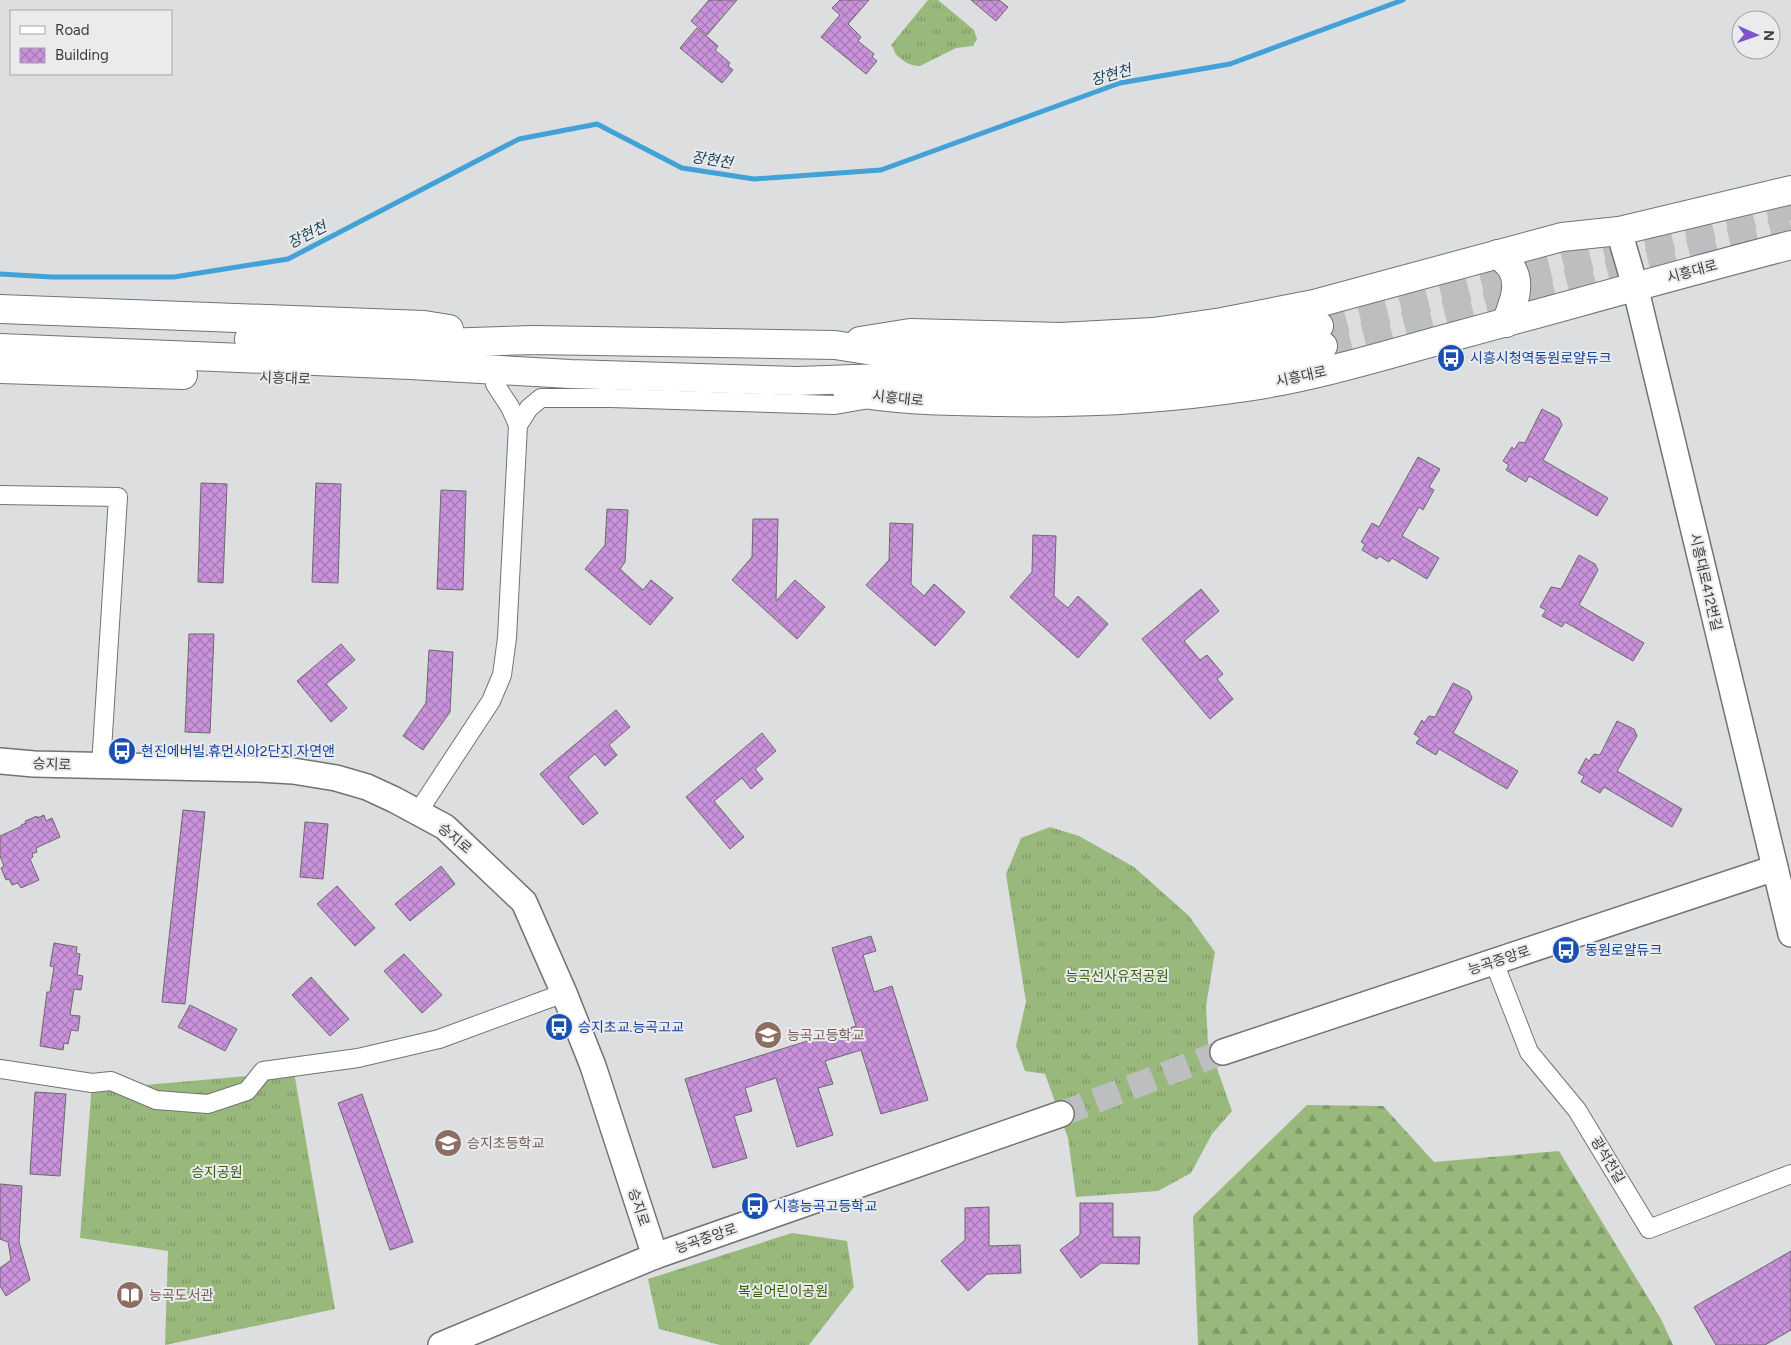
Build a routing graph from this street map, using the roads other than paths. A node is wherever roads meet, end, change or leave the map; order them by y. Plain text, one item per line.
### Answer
1 (1791, 190) edge
2 (1620, 231) junction
3 (1791, 245) edge
4 (1498, 254) junction
5 (1635, 286) junction
6 (0, 309) edge
7 (1506, 322) junction
8 (0, 332) edge
9 (534, 340) junction
10 (835, 344) junction
11 (0, 348) edge
12 (0, 368) edge
13 (570, 374) junction
14 (796, 381) junction
15 (495, 384) junction
16 (878, 397) junction
17 (518, 425) junction
18 (0, 495) edge
19 (0, 761) edge
20 (100, 766) junction
21 (418, 812) junction
22 (1775, 868) junction
23 (1791, 934) edge
24 (1494, 962) junction
25 (564, 993) junction
26 (1223, 1052) tunnel mouth
27 (0, 1069) edge
28 (1061, 1114) tunnel mouth
29 (1791, 1174) edge
30 (655, 1256) junction
31 (440, 1345) edge

1 - 2 main road, 시흥대로
2 - 4 main road, 시흥대로
2 - 5 street, 시흥대로412번길
3 - 5 main road, 시흥대로
4 - 7 main road
4 - 10 main road, 시흥대로
5 - 7 main road, 시흥대로
5 - 22 street, 시흥대로412번길
6 - 9 main road, 시흥대로
7 - 16 main road, 시흥대로
8 - 9 main road, 시흥대로
9 - 10 main road, 시흥대로
10 - 14 main road, 시흥대로
11 - 13 main road, 시흥대로
12 - 15 main road, 시흥대로
13 - 14 main road, 시흥대로
13 - 15 main road, 시흥대로
14 - 16 main road, 시흥대로
15 - 17 street
16 - 17 street
17 - 21 street
18 - 20 street
19 - 20 street, 승지로
20 - 21 street, 승지로
21 - 25 street, 승지로
22 - 23 street, 시흥대로412번길
22 - 24 street, 능곡중앙로
24 - 26 street, 능곡중앙로
24 - 29 street, 광석천길
25 - 27 street
25 - 30 street, 승지로
28 - 30 street, 능곡중앙로
30 - 31 street, 능곡중앙로

